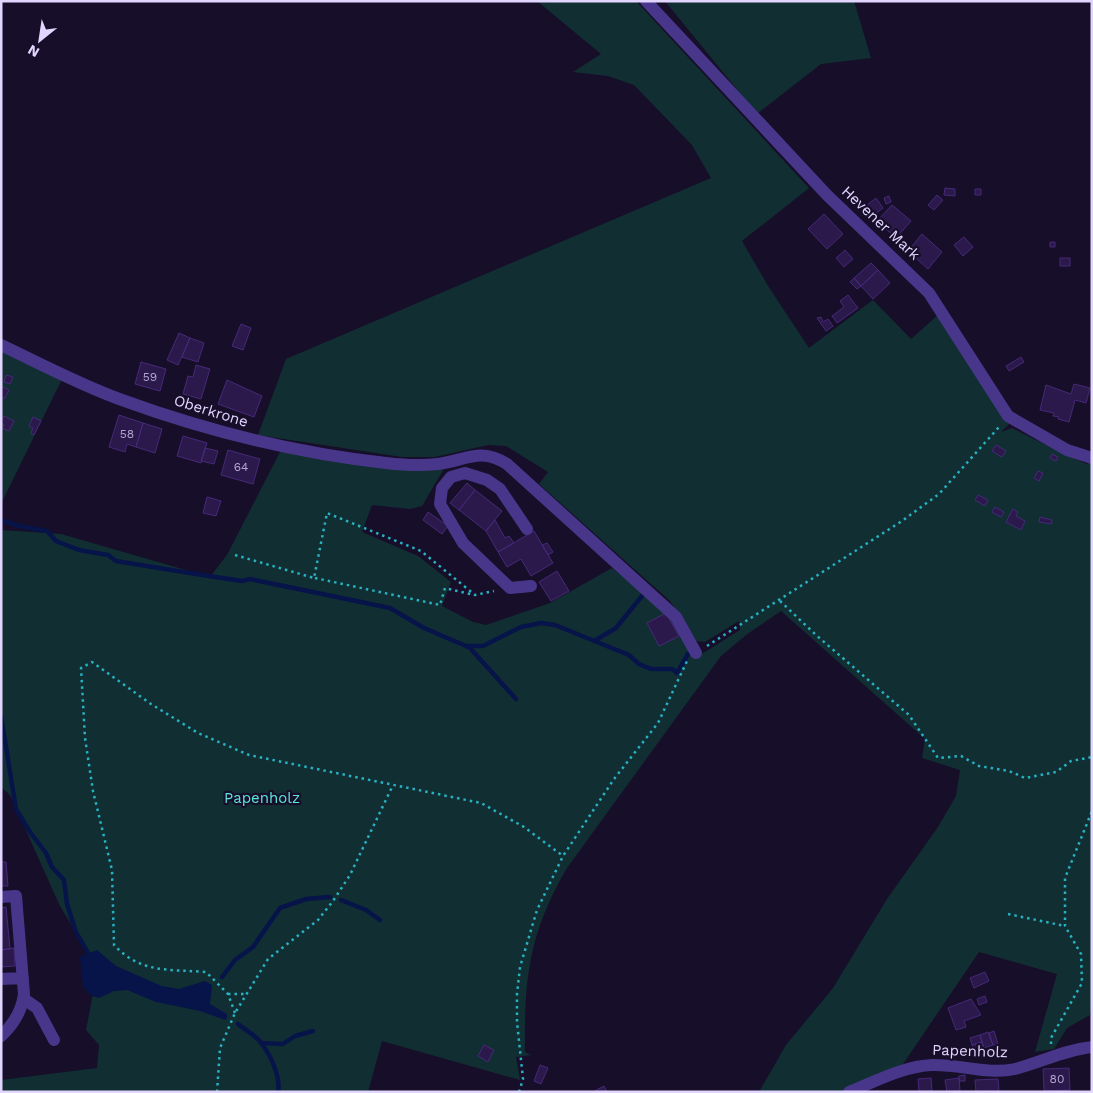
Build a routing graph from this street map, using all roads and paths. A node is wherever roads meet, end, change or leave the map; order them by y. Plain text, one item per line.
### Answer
1 (646, 1) edge
2 (1, 345) edge
3 (1008, 416) junction
4 (1092, 458) edge
5 (516, 472) junction
6 (500, 489) junction
7 (527, 529) dead end
8 (235, 555) dead end
9 (314, 578) junction
10 (531, 586) dead end
11 (510, 588) junction
12 (475, 595) junction
13 (780, 601) junction
14 (696, 653) junction
15 (1092, 758) edge
16 (393, 785) junction
17 (1092, 811) edge
18 (563, 856) junction
19 (1, 897) edge
20 (1008, 914) dead end
21 (1065, 926) junction
22 (23, 978) junction
23 (1, 979) edge
24 (228, 994) junction
25 (247, 994) junction
26 (24, 998) junction
27 (235, 1013) junction
28 (1, 1036) edge
29 (54, 1040) dead end
30 (1092, 1047) edge
31 (1052, 1055) junction
32 (217, 1092) edge
33 (519, 1092) edge
34 (849, 1092) edge

1 - 3 street, Hevener Mark
2 - 5 street, Oberkrone
3 - 4 street, Hevener Mark
3 - 13 path
5 - 6 street
5 - 14 street, Oberkrone
6 - 7 street
6 - 11 street
8 - 9 path
9 - 12 path
9 - 12 path
10 - 11 street
11 - 12 path
13 - 14 path
13 - 15 path
14 - 18 path
16 - 18 path
16 - 24 path
16 - 25 path
17 - 21 path
18 - 33 path
19 - 22 street
20 - 21 path
21 - 31 path
22 - 23 street
22 - 26 street
24 - 25 path
24 - 27 path
25 - 27 path
26 - 28 street
26 - 29 street
27 - 32 path
30 - 31 street, Papenholz
31 - 34 street, Papenholz

